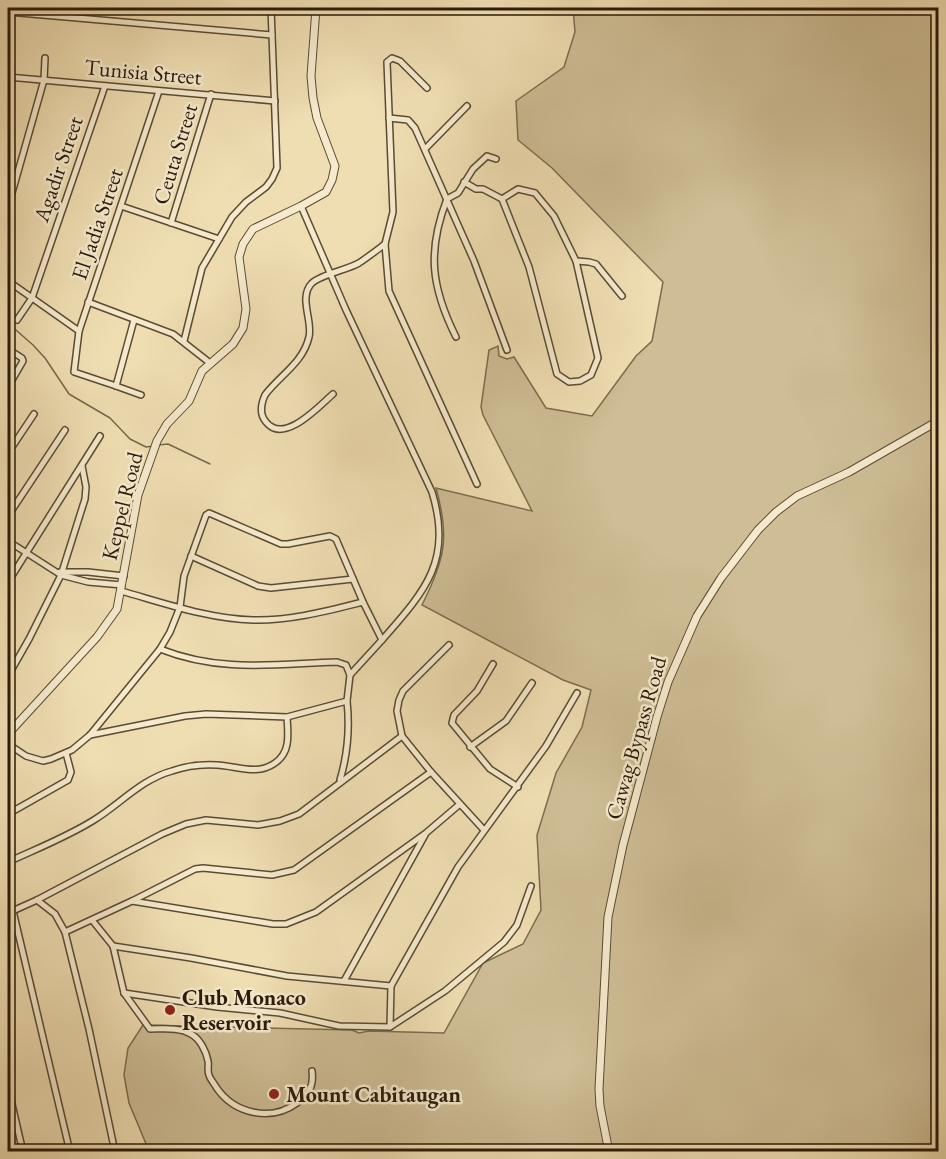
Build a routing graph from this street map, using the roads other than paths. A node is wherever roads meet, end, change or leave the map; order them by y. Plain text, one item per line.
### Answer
1 (48, 8) edge
2 (271, 8) edge
3 (316, 8) edge
4 (8, 12) edge
5 (48, 15) junction
6 (273, 34) junction
7 (45, 58) dead end
8 (8, 77) edge
9 (44, 80) junction
10 (105, 86) junction
11 (427, 88) dead end
12 (159, 91) junction
13 (211, 94) junction
14 (275, 101) junction
15 (467, 106) dead end
16 (389, 118) junction
17 (425, 149) junction
18 (496, 159) dead end
19 (464, 182) junction
20 (447, 199) junction
21 (502, 199) junction
22 (121, 206) junction
23 (301, 206) junction
24 (8, 207) edge
25 (171, 223) junction
26 (219, 239) junction
27 (385, 244) junction
28 (576, 261) junction
29 (331, 274) junction
30 (8, 281) edge
31 (622, 296) dead end
32 (32, 298) junction
33 (88, 302) junction
34 (17, 320) dead end
35 (134, 320) junction
36 (79, 331) junction
37 (456, 337) dead end
38 (184, 341) junction
39 (8, 349) edge
40 (507, 351) dead end
41 (210, 363) junction
42 (116, 386) junction
43 (8, 387) edge
44 (333, 394) dead end
45 (141, 395) dead end
46 (34, 414) dead end
47 (939, 421) edge
48 (65, 430) dead end
49 (100, 436) dead end
50 (8, 453) edge
51 (82, 466) junction
52 (477, 484) dead end
53 (8, 516) edge
54 (8, 541) edge
55 (26, 553) junction
56 (191, 556) junction
57 (60, 573) junction
58 (124, 576) junction
59 (353, 579) junction
60 (8, 582) edge
61 (122, 588) junction
62 (363, 602) junction
63 (180, 607) junction
64 (382, 640) junction
65 (449, 645) dead end
66 (160, 649) junction
67 (493, 664) dead end
68 (350, 675) junction
69 (8, 676) edge
70 (532, 683) dead end
71 (577, 693) dead end
72 (347, 701) junction
73 (287, 717) junction
74 (8, 734) edge
75 (90, 735) junction
76 (402, 736) junction
77 (8, 744) edge
78 (470, 747) junction
79 (66, 753) junction
80 (431, 772) junction
81 (340, 781) junction
82 (518, 787) junction
83 (460, 804) junction
84 (8, 814) edge
85 (484, 830) junction
86 (426, 834) junction
87 (8, 862) edge
88 (531, 886) dead end
89 (37, 900) junction
90 (132, 901) junction
91 (10, 912) edge
92 (92, 920) junction
93 (65, 932) junction
94 (113, 946) junction
95 (344, 981) junction
96 (391, 986) junction
97 (124, 993) junction
98 (390, 1027) junction
99 (312, 1071) dead end
100 (8, 1088) edge
101 (23, 1152) edge
102 (70, 1152) edge
103 (115, 1152) edge
104 (609, 1152) edge

1 - 5 street
2 - 6 street
3 - 23 street, Keppel Road
4 - 5 street
5 - 6 street
6 - 14 street
7 - 9 street
8 - 9 street, Tunisia Street
9 - 10 street, Tunisia Street
9 - 24 street
10 - 12 street, Tunisia Street
10 - 32 street, Agadir Street
11 - 16 street
12 - 13 street, Tunisia Street
12 - 22 street, El Jadia Street
13 - 14 street, Tunisia Street
13 - 25 street, Ceuta Street
14 - 26 street
15 - 17 street
16 - 17 street
16 - 27 street
17 - 20 street
18 - 19 street
19 - 20 street
19 - 21 street
20 - 37 street
20 - 40 street
21 - 28 street
21 - 28 street
22 - 25 street
22 - 33 street, El Jadia Street
23 - 29 street
23 - 41 street, Keppel Road
25 - 26 street
26 - 38 street
27 - 29 street
27 - 52 street
28 - 31 street
29 - 44 street
29 - 64 street
30 - 32 street
32 - 34 street, Agadir Street
32 - 36 street
33 - 35 street
33 - 36 street, El Jadia Street
35 - 38 street
35 - 42 street
36 - 42 street, El Jadia Street
38 - 41 street
39 - 43 street
41 - 58 street, Keppel Road
42 - 45 street
46 - 50 street
47 - 104 street, Cawag Bypass Road
48 - 53 street
49 - 51 street
51 - 55 street
51 - 57 street
54 - 55 street
55 - 57 street
55 - 60 street
56 - 59 street
56 - 59 street
56 - 63 street
57 - 58 street
57 - 61 street
57 - 69 street
58 - 61 street, Keppel Road
59 - 62 street
61 - 63 street
61 - 74 street, Keppel Road
62 - 63 street
62 - 64 street
63 - 66 street
64 - 68 street
65 - 76 street
66 - 68 street
66 - 75 street
67 - 78 street
68 - 72 street
70 - 78 street
71 - 82 street
72 - 73 street
72 - 81 street
73 - 75 street
73 - 87 street
75 - 79 street
76 - 80 street
76 - 81 street
77 - 79 street
78 - 82 street
79 - 84 street
80 - 83 street
80 - 90 street
81 - 89 street
82 - 85 street
83 - 85 street
83 - 86 street
85 - 96 street
86 - 90 street
86 - 95 street
88 - 98 street
89 - 91 street
89 - 93 street
90 - 92 street
91 - 102 street
92 - 93 street
92 - 94 street
93 - 103 street
94 - 95 street
94 - 97 street
95 - 96 street
96 - 98 street
97 - 98 street
97 - 99 street
100 - 101 street

